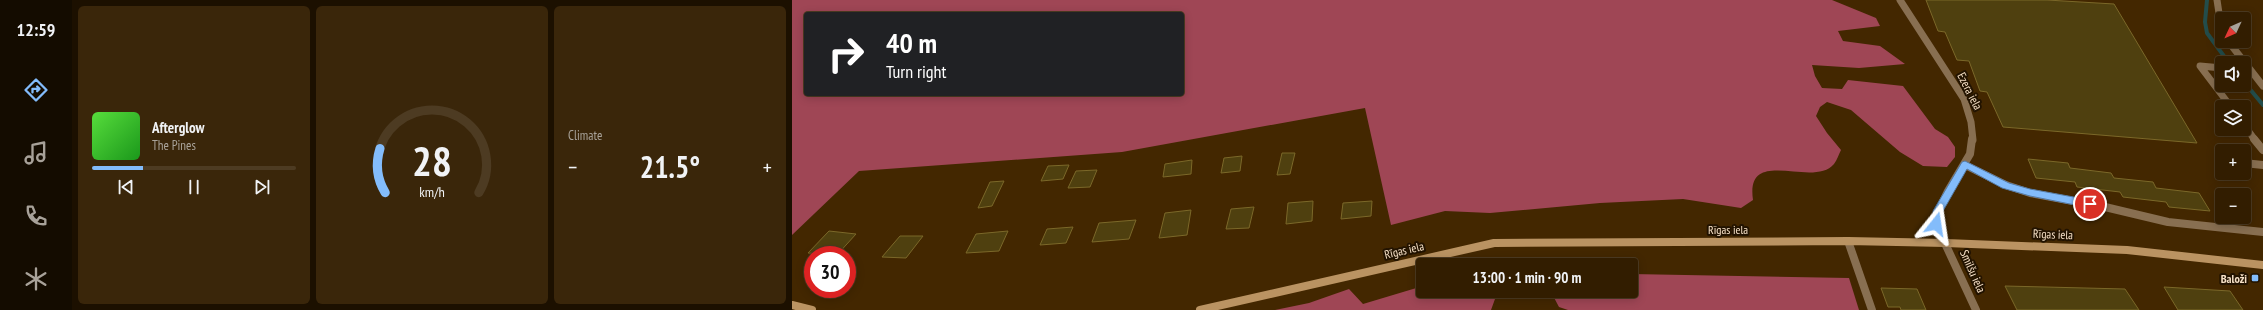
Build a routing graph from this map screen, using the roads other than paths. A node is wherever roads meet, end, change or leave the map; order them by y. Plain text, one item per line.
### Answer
1 (1900, 0) edge
2 (2216, 0) edge
3 (2218, 12) edge
4 (2215, 67) edge
5 (2251, 74) edge
6 (2215, 86) edge
7 (2263, 86) edge
8 (2251, 134) edge
9 (2263, 150) edge
10 (2251, 163) edge
11 (1965, 164) junction
12 (2263, 165) edge
13 (2263, 232) edge
14 (1848, 241) junction
15 (1946, 243) junction
16 (2263, 265) edge
17 (792, 305) edge
18 (812, 310) edge
19 (1200, 310) edge
20 (1872, 310) edge
21 (1976, 310) edge

1 - 11 street, Ezera iela
2 - 3 street
4 - 6 street
5 - 7 street
8 - 9 street
10 - 12 street
11 - 13 street
11 - 15 street, Ezera iela
14 - 15 main road, Rīgas iela
14 - 19 main road, Rīgas iela
14 - 20 street
15 - 16 main road, Rīgas iela
15 - 21 street, Smilšu iela
17 - 18 main road

